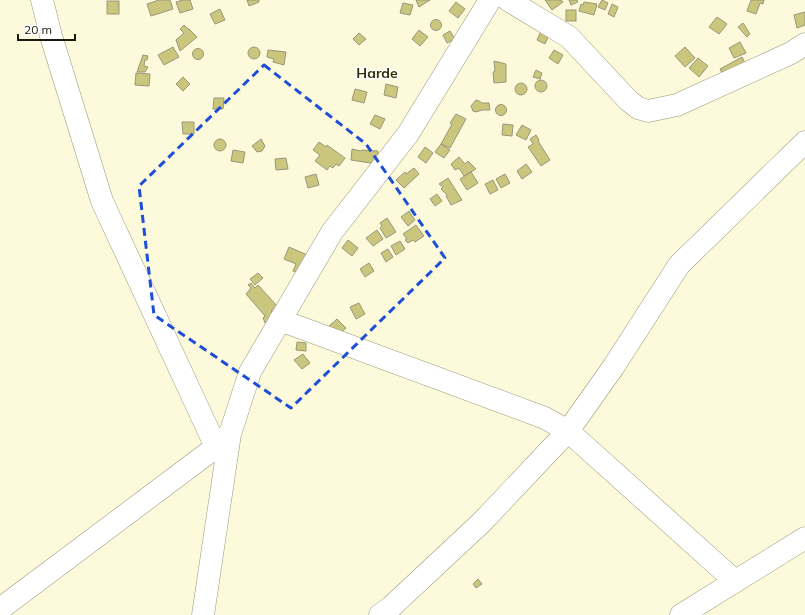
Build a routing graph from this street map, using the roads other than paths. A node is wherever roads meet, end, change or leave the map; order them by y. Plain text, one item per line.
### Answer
1 (42, 0) edge
2 (490, 0) edge
3 (508, 0) edge
4 (805, 44) edge
5 (805, 142) edge
6 (280, 320) junction
7 (568, 431) junction
8 (223, 440) junction
9 (805, 538) edge
10 (735, 582) junction
11 (0, 609) edge
12 (392, 612) edge
13 (203, 615) edge
14 (681, 615) edge

1 - 8 street
2 - 6 street
3 - 4 street
5 - 7 street
6 - 7 street
6 - 8 street
7 - 10 street
7 - 12 street
8 - 11 street
8 - 13 street
9 - 10 street
10 - 14 street

